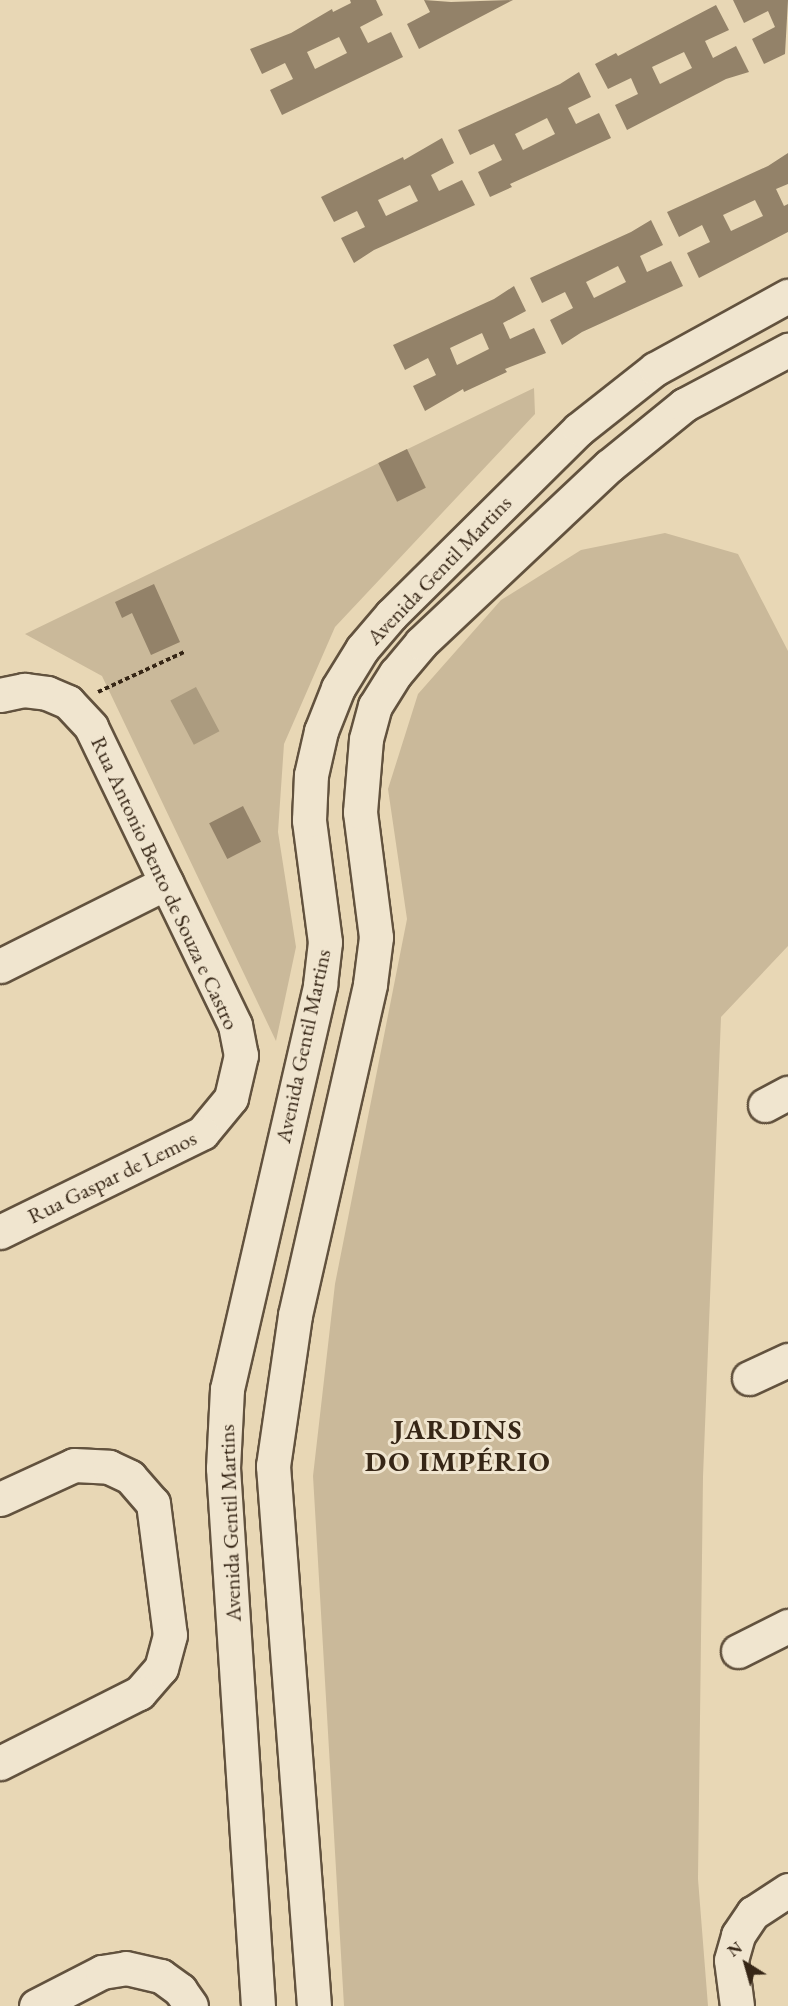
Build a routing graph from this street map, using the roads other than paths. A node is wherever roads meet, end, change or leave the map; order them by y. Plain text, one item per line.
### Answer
1 (788, 296) edge
2 (788, 350) edge
3 (655, 369) junction
4 (684, 405) junction
5 (579, 429) junction
6 (609, 466) junction
7 (0, 695) edge
8 (166, 883) junction
9 (0, 966) edge
10 (236, 1084) joint
11 (0, 1232) edge
12 (788, 1360) edge
13 (748, 1378) dead end
14 (0, 1499) edge
15 (788, 1626) edge
16 (738, 1651) dead end
17 (0, 1762) edge
18 (788, 1890) edge
19 (36, 2006) edge
20 (191, 2006) edge
21 (258, 2006) edge
22 (314, 2006) edge
23 (737, 2006) edge

1 - 3 main road, Avenida Gentil Martins
2 - 4 main road, Avenida Gentil Martins
3 - 4 main road
3 - 5 main road, Avenida Gentil Martins
4 - 6 main road, Avenida Gentil Martins
5 - 6 main road
5 - 21 main road, Avenida Gentil Martins
6 - 22 main road, Avenida Gentil Martins
7 - 8 main road, Rua Antonio Bento de Souza e Castro
8 - 9 main road
8 - 10 main road, Rua Antonio Bento de Souza e Castro
10 - 11 main road, Rua Gaspar de Lemos
12 - 13 main road
14 - 17 main road
15 - 16 main road
18 - 23 main road
19 - 20 main road

